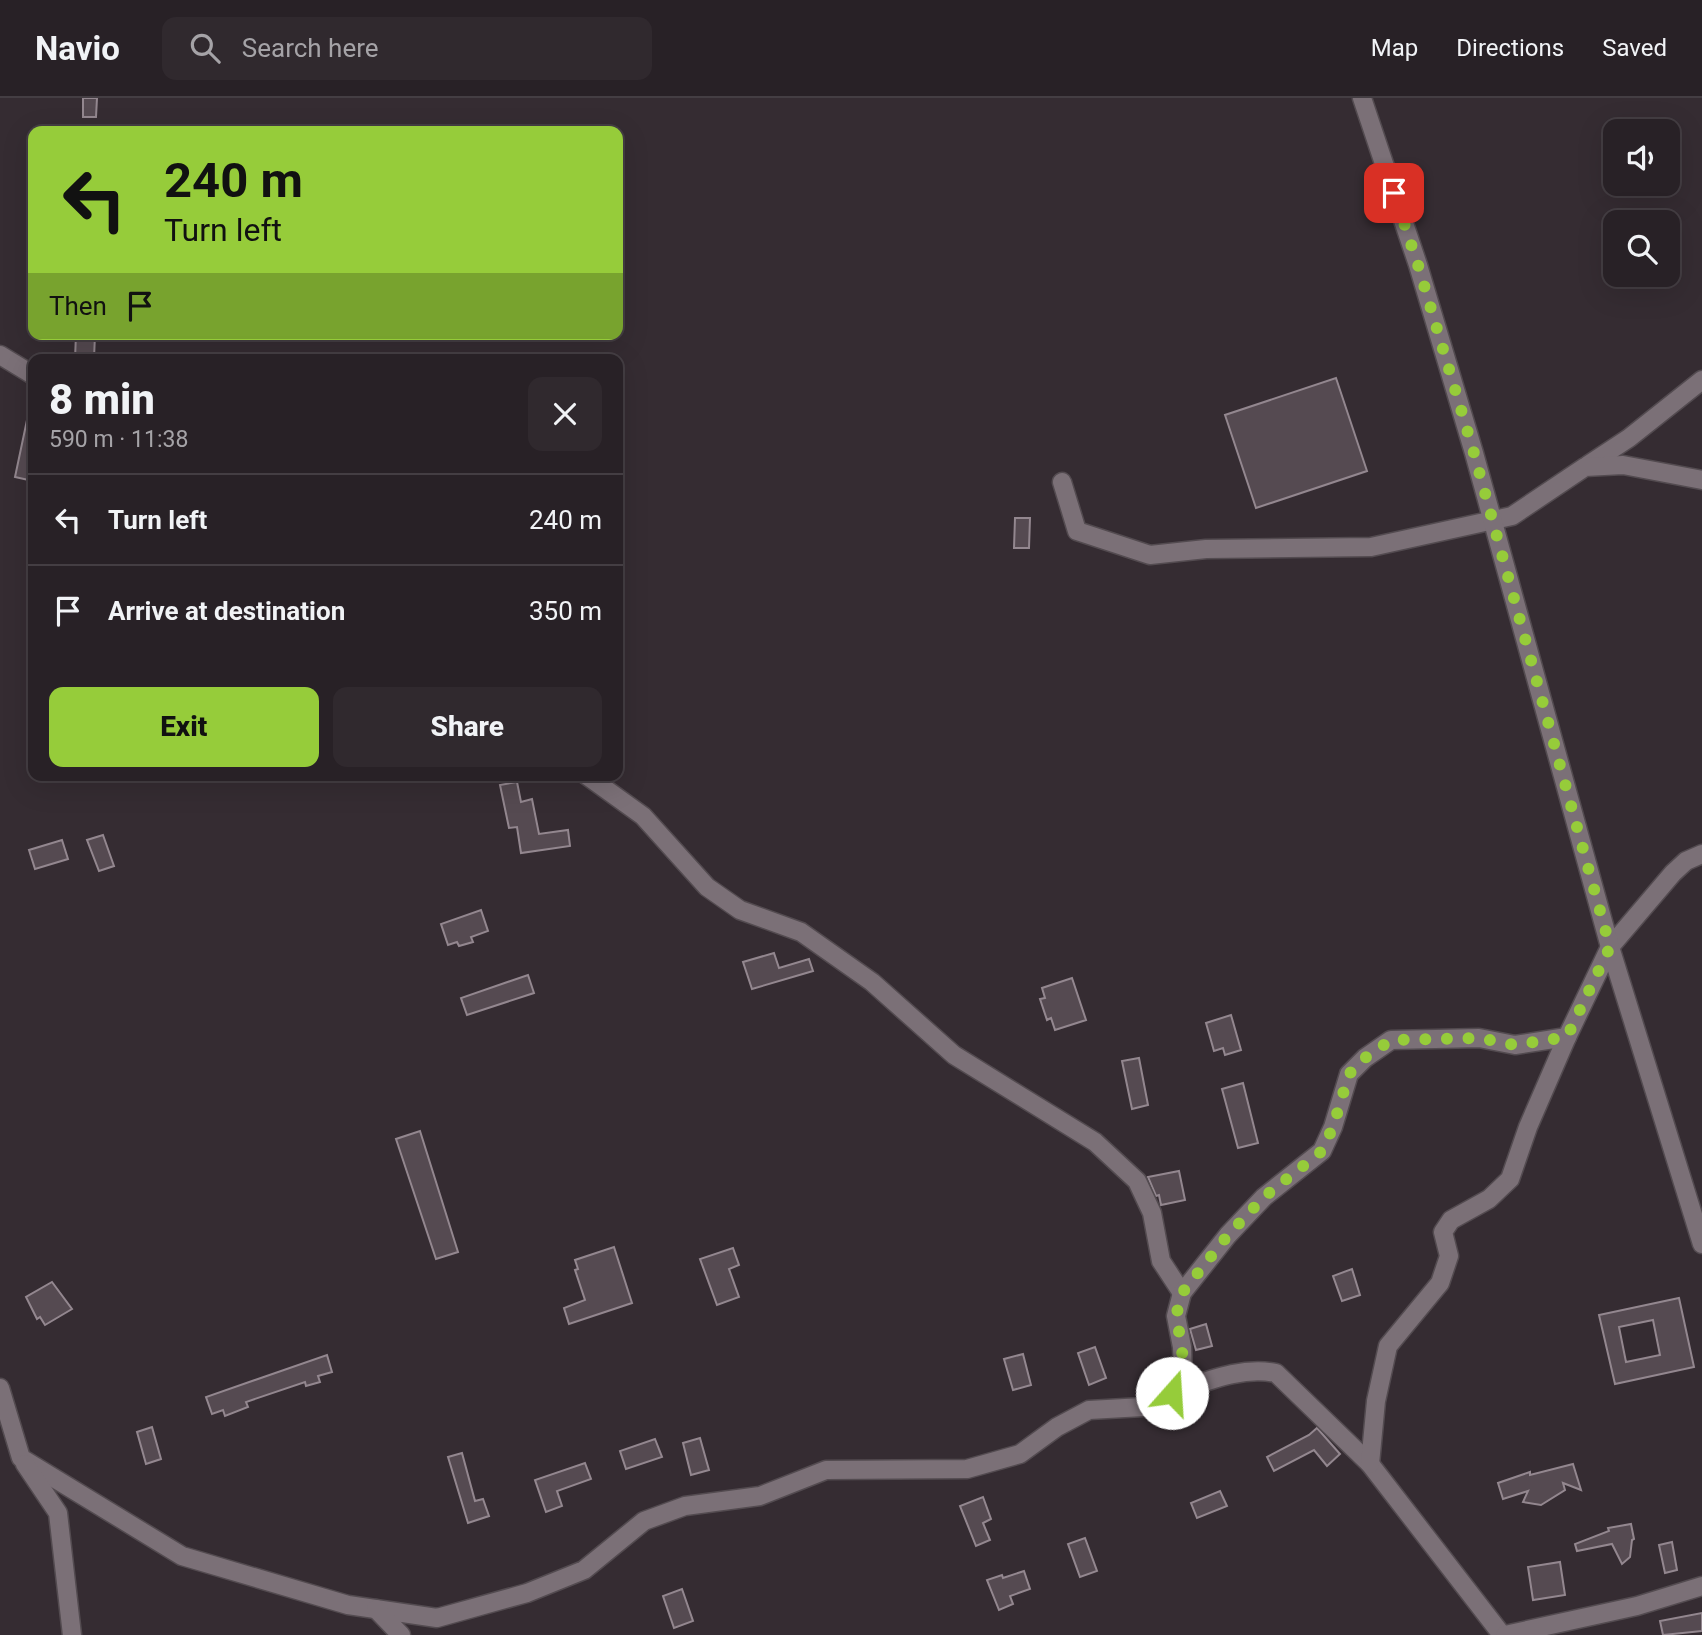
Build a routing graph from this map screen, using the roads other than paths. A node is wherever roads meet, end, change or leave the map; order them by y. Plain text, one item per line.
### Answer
1 (1362, 98) edge
2 (0, 355) edge
3 (28, 372) edge
4 (1702, 380) edge
5 (1585, 467) junction
6 (1702, 480) edge
7 (1062, 482) dead end
8 (1493, 521) junction
9 (594, 781) edge
10 (1702, 854) edge
11 (1610, 947) junction
12 (1567, 1037) junction
13 (1702, 1239) edge
14 (1182, 1293) junction
15 (0, 1388) edge
16 (1172, 1393) junction
17 (21, 1458) junction
18 (1370, 1464) junction
19 (1702, 1587) edge
20 (376, 1609) junction
21 (72, 1635) edge
22 (401, 1635) edge
23 (1504, 1635) edge

1 - 8 street
2 - 3 street
4 - 5 street
5 - 6 street
5 - 8 street
7 - 8 street
8 - 11 street
9 - 14 street
10 - 11 street
11 - 12 street
11 - 13 street
12 - 14 street
12 - 18 street
14 - 16 street
15 - 17 street
16 - 18 street
16 - 20 street
17 - 20 street
17 - 21 street
18 - 23 street
19 - 23 street
20 - 22 street

